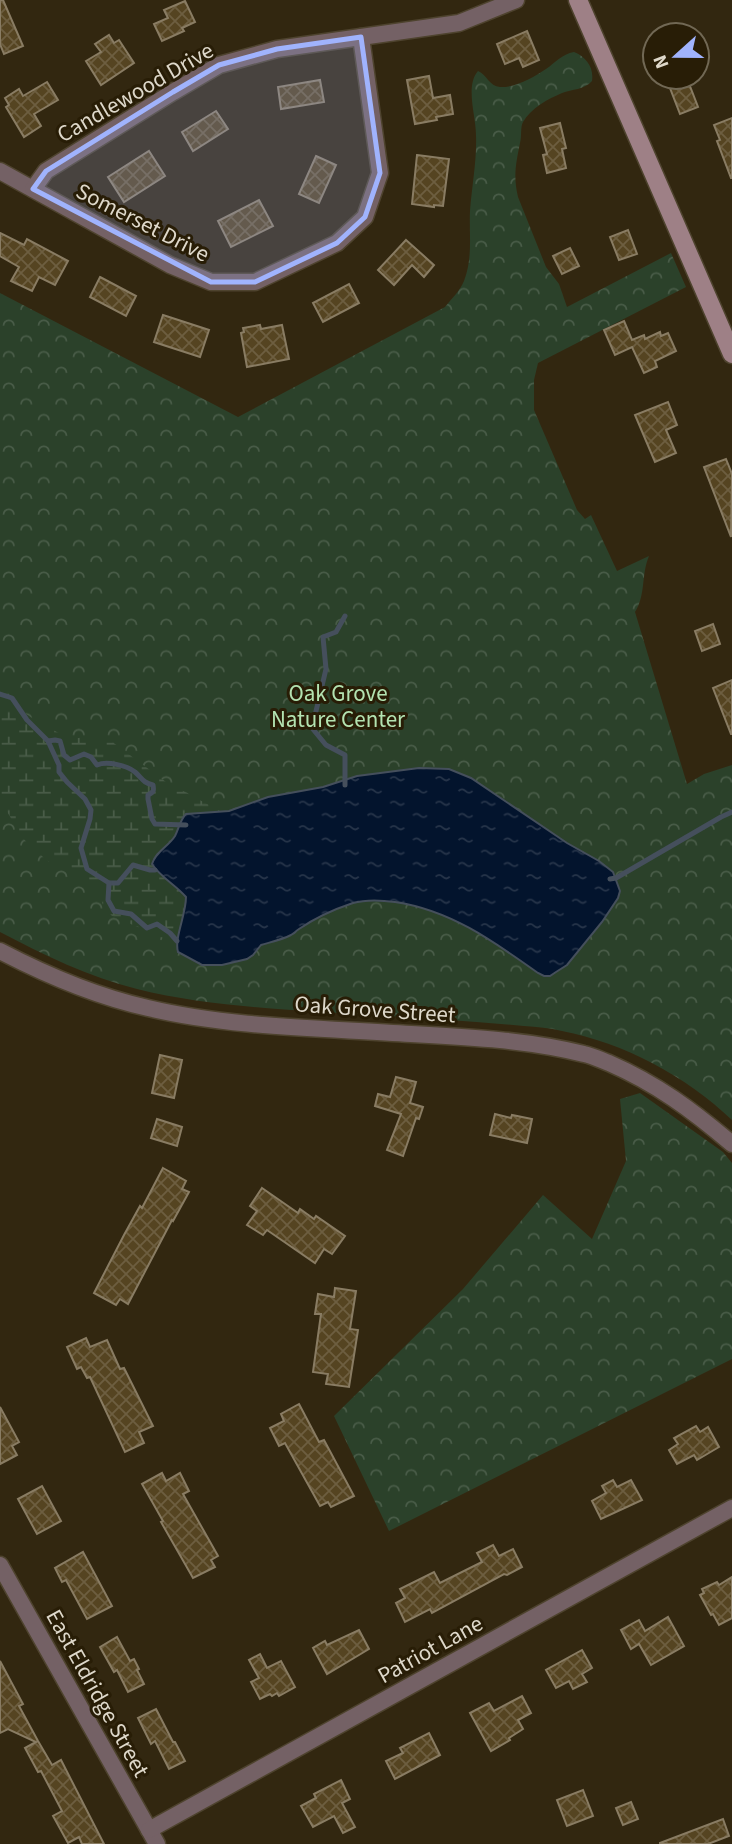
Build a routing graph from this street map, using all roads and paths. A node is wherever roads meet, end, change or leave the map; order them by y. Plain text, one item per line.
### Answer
1 (516, 0) edge
2 (578, 0) edge
3 (361, 37) junction
4 (0, 171) edge
5 (33, 189) junction
6 (732, 354) edge
7 (0, 951) edge
8 (732, 1144) edge
9 (732, 1508) edge
10 (0, 1565) edge
11 (153, 1837) edge

1 - 3 street, Candlewood Drive
2 - 6 main road
3 - 5 street, Candlewood Drive
3 - 5 street, Somerset Drive
4 - 5 street, Somerset Drive
7 - 8 street, Oak Grove Street
9 - 11 street, Patriot Lane
10 - 11 street, East Eldridge Street

